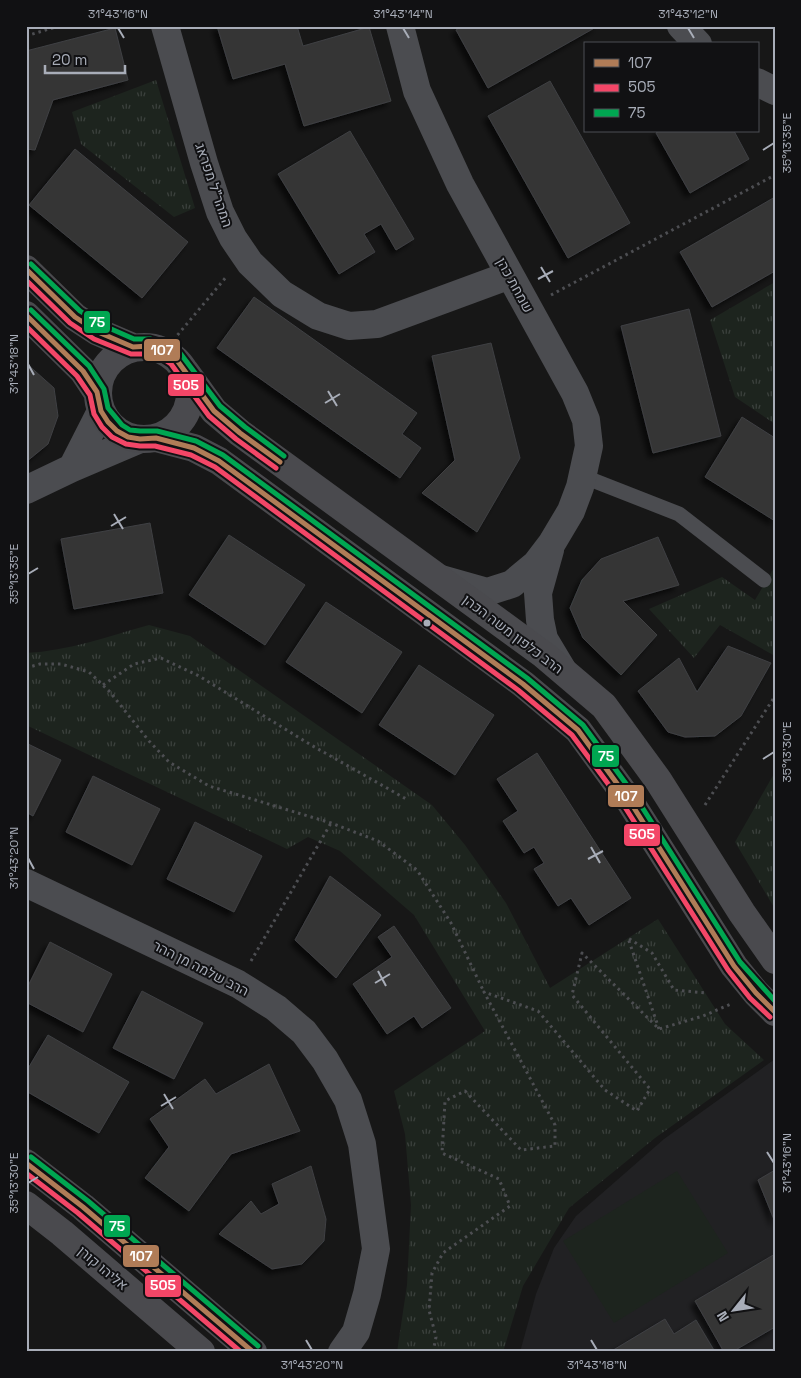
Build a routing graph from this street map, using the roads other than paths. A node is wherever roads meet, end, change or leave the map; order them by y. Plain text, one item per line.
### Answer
1 (165, 26) edge
2 (400, 26) edge
3 (681, 26) edge
4 (696, 42) edge
5 (758, 82) edge
6 (775, 91) edge
7 (26, 269) edge
8 (510, 275) junction
9 (26, 315) edge
10 (133, 347) junction
11 (185, 371) junction
12 (99, 402) junction
13 (148, 439) junction
14 (72, 468) junction
15 (582, 476) junction
16 (26, 490) edge
17 (552, 543) junction
18 (440, 579) junction
19 (764, 580) dead end
20 (562, 669) junction
21 (26, 883) edge
22 (775, 960) edge
23 (765, 1003) edge
24 (26, 1164) edge
25 (26, 1205) edge
26 (201, 1352) edge
27 (253, 1352) edge
28 (342, 1352) edge

1 - 8 street, המהר"ל מפראג
2 - 8 street, שמחת כהן
3 - 4 street
5 - 6 street
7 - 10 street
8 - 15 street, שמחת כהן
9 - 12 street
10 - 11 street
10 - 12 street
11 - 13 street
11 - 18 street, הרב כלפון משה הכהן
12 - 13 street
12 - 14 street
13 - 14 street
13 - 23 street
14 - 16 street
15 - 17 street, שמחת כהן
15 - 19 lane
17 - 18 street
17 - 20 street
18 - 20 street, הרב כלפון משה הכהן
20 - 22 street, הרב כלפון משה הכהן
21 - 28 street, הרב שלמה מן ההר
24 - 27 street
25 - 26 street, אליהו קורן

